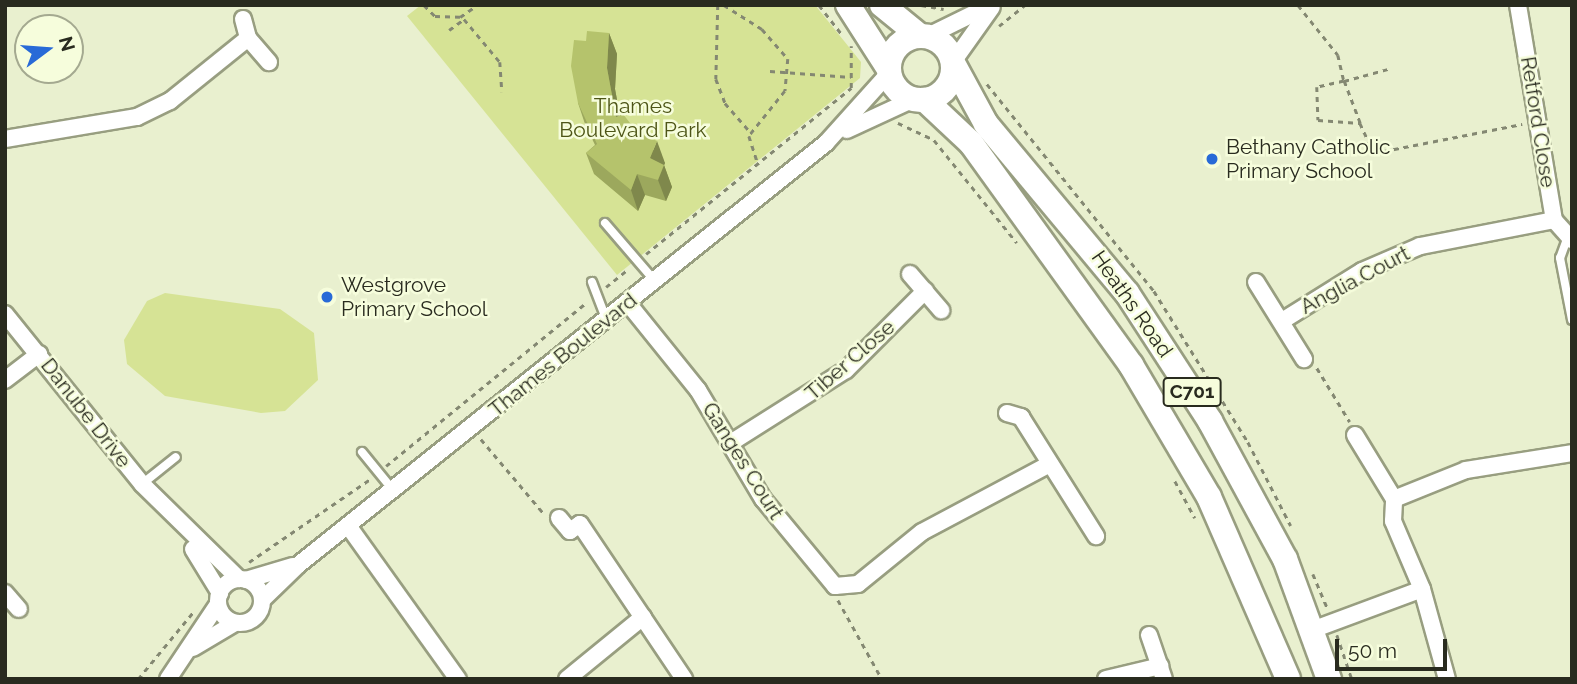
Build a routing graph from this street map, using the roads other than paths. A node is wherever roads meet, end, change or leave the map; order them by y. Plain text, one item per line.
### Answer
1 (848, 5) edge
2 (882, 5) edge
3 (993, 5) edge
4 (1518, 5) edge
5 (243, 19) dead end
6 (924, 36) junction
7 (248, 38) junction
8 (269, 62) dead end
9 (953, 63) junction
10 (889, 71) junction
11 (920, 99) junction
12 (5, 139) edge
13 (825, 143) junction
14 (1553, 219) junction
15 (605, 223) dead end
16 (1567, 238) edge
17 (910, 274) dead end
18 (654, 280) junction
19 (592, 282) dead end
20 (1256, 282) dead end
21 (925, 291) junction
22 (627, 302) junction
23 (941, 310) dead end
24 (5, 314) edge
25 (606, 319) junction
26 (1572, 320) edge
27 (1282, 321) junction
28 (39, 354) junction
29 (1304, 359) road end
30 (5, 380) edge
31 (1007, 414) dead end
32 (1355, 435) road end
33 (732, 442) junction
34 (362, 452) dead end
35 (1572, 453) edge
36 (176, 457) dead end
37 (1050, 464) junction
38 (142, 484) junction
39 (394, 491) junction
40 (1394, 499) junction
41 (168, 512) junction
42 (559, 518) dead end
43 (349, 527) junction
44 (1097, 536) dead end
45 (299, 565) junction
46 (242, 580) junction
47 (1422, 589) junction
48 (5, 593) edge
49 (213, 599) junction
50 (262, 600) junction
51 (19, 610) dead end
52 (643, 617) junction
53 (235, 623) junction
54 (1312, 630) junction
55 (1149, 635) dead end
56 (191, 650) junction
57 (1279, 655) junction
58 (1162, 672) edge
59 (168, 679) edge
60 (458, 679) edge
61 (567, 679) edge
62 (684, 679) edge
63 (1106, 679) edge
64 (1288, 679) edge
65 (1329, 679) edge
66 (1447, 679) edge

1 - 10 main road, C701
2 - 6 main road, C701
3 - 6 street
3 - 9 street
4 - 14 street, Retford Close
5 - 7 street
6 - 9 main road, C701
6 - 10 main road
7 - 8 street
7 - 12 street
9 - 11 main road
9 - 54 main road, Heaths Road / C701
10 - 11 main road, C701
10 - 13 street, Thames Boulevard
11 - 13 street, Thames Boulevard
11 - 57 main road, Heaths Road / C701
13 - 18 street, Thames Boulevard
14 - 16 street, Retford Close
14 - 27 street, Anglia Court
15 - 18 lane
16 - 26 lane
17 - 21 street
18 - 22 street, Thames Boulevard
19 - 25 lane
20 - 27 street, Anglia Court
21 - 23 street
21 - 33 street, Tiber Close
22 - 25 street, Thames Boulevard
22 - 33 street, Ganges Court
24 - 28 street, Danube Drive
25 - 39 street, Thames Boulevard
27 - 29 street, Anglia Court
28 - 30 street
28 - 38 street, Danube Drive
31 - 37 street
32 - 40 street
33 - 37 street, Ganges Court
34 - 39 lane
35 - 40 street
36 - 38 lane
37 - 44 street
38 - 41 street, Danube Drive
39 - 43 street, Thames Boulevard
40 - 47 street
41 - 46 street, Danube Drive
41 - 49 street, Danube Drive
42 - 52 street
43 - 45 street, Thames Boulevard
43 - 60 street
45 - 46 street, Thames Boulevard
45 - 50 street, Thames Boulevard
46 - 49 street, Thames Boulevard
46 - 50 street, Danube Drive
47 - 54 street
47 - 66 street
48 - 51 street
49 - 53 street, Danube Drive
49 - 56 street
50 - 53 street, Thames Boulevard
52 - 61 street
52 - 62 street
53 - 56 street
54 - 57 main road
54 - 65 main road, Heaths Road / C701
55 - 58 street
56 - 59 street
57 - 64 main road, Heaths Road / C701
58 - 63 street

